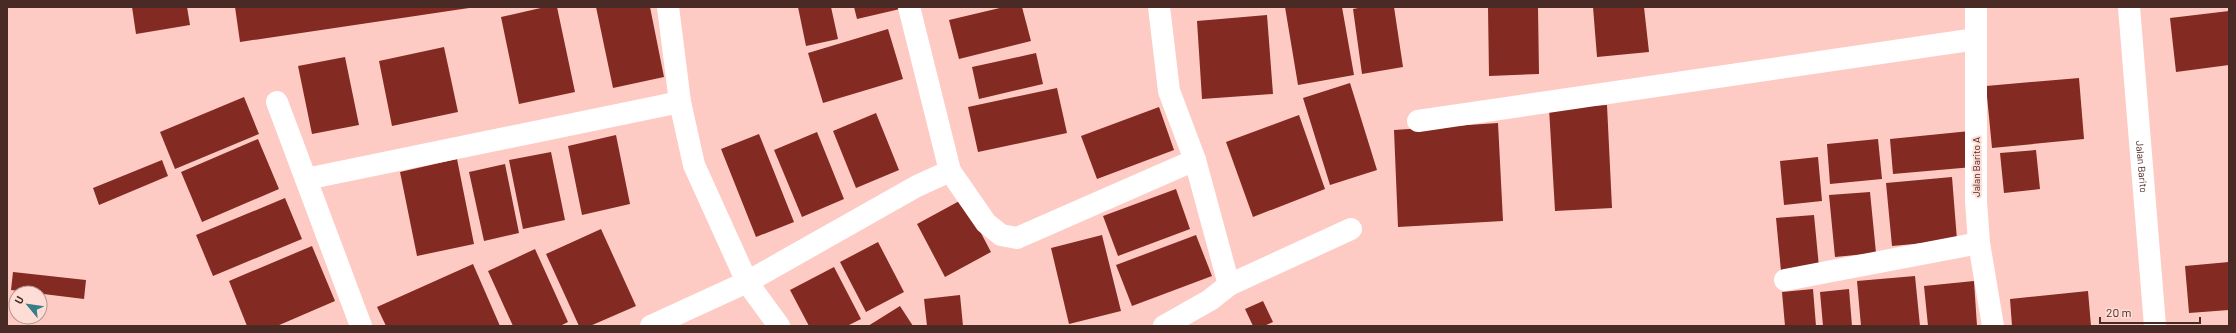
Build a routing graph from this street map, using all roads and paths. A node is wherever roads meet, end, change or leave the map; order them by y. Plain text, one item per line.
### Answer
1 (668, 7) edge
2 (909, 7) edge
3 (1159, 7) edge
4 (1976, 7) edge
5 (2129, 7) edge
6 (1976, 39) junction
7 (277, 102) dead end
8 (680, 102) junction
9 (1418, 121) dead end
10 (1195, 160) junction
11 (950, 171) junction
12 (306, 179) junction
13 (1351, 229) dead end
14 (1979, 243) junction
15 (1785, 280) dead end
16 (747, 282) junction
17 (1229, 285) junction
18 (1186, 321) edge
19 (362, 326) edge
20 (651, 326) edge
21 (779, 326) edge
22 (1164, 326) edge
23 (1993, 326) edge
24 (2155, 326) edge

1 - 8 street
2 - 11 street
3 - 10 street
4 - 6 street, Jalan Barito A
5 - 24 street, Jalan Barito
6 - 9 street
6 - 14 street, Jalan Barito A
7 - 12 street
8 - 12 street
8 - 16 street
10 - 11 street
10 - 17 street
11 - 16 street
12 - 19 street
13 - 17 street
14 - 15 street
14 - 23 street, Jalan Barito A
16 - 20 street
16 - 21 street
17 - 18 street
18 - 22 street

